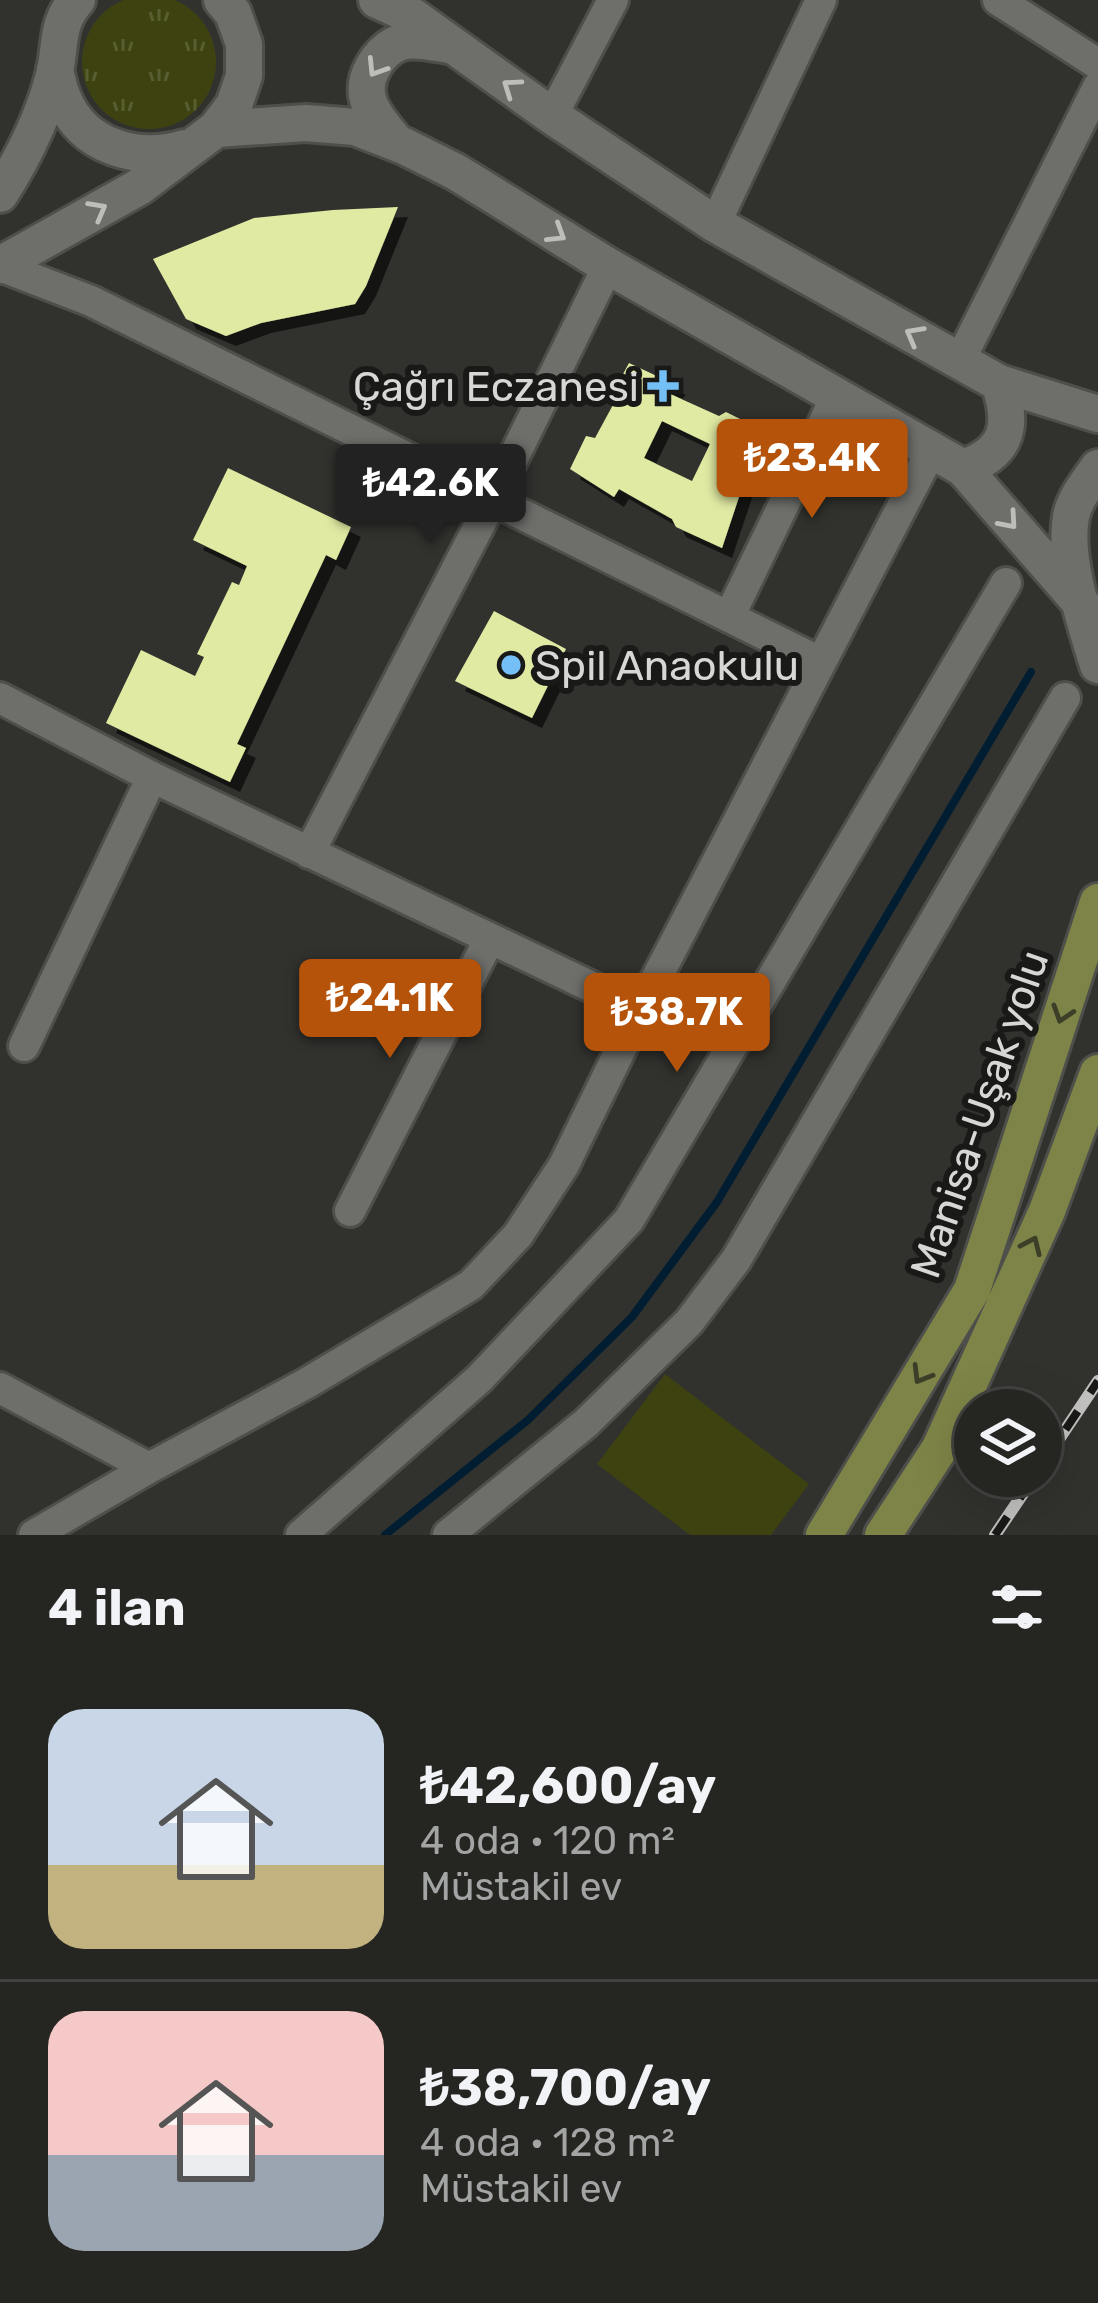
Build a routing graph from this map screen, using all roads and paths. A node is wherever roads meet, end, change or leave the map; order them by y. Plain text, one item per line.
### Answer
1 (39, 0) edge
2 (77, 0) edge
3 (222, 0) edge
4 (377, 0) edge
5 (614, 0) edge
6 (821, 0) edge
7 (998, 0) edge
8 (405, 8) edge
9 (452, 46) junction
10 (56, 53) junction
11 (1098, 64) edge
12 (1098, 87) edge
13 (552, 116) junction
14 (203, 138) junction
15 (397, 143) junction
16 (0, 194) edge
17 (715, 224) junction
18 (0, 265) edge
19 (608, 266) junction
20 (960, 360) junction
21 (999, 383) junction
22 (836, 397) junction
23 (1098, 414) edge
24 (947, 460) junction
25 (1098, 468) edge
26 (492, 501) junction
27 (1006, 583) dead end
28 (1089, 612) edge
29 (729, 617) junction
30 (820, 662) junction
31 (1098, 665) edge
32 (0, 698) edge
33 (1065, 698) dead end
34 (152, 777) junction
35 (309, 854) junction
36 (1098, 902) edge
37 (489, 940) junction
38 (640, 1010) junction
39 (24, 1046) dead end
40 (1098, 1073) edge
41 (350, 1211) dead end
42 (0, 1388) edge
43 (148, 1468) junction
44 (34, 1535) edge
45 (301, 1535) edge
46 (448, 1535) edge
47 (824, 1535) edge
48 (883, 1535) edge

1 - 10 street
2 - 10 street
3 - 14 street
4 - 8 street
5 - 13 street
6 - 17 street
7 - 11 street
8 - 9 street
13 -> 9 street
9 -> 15 street
10 - 14 street
10 - 16 street
12 - 20 street
13 - 17 street
14 - 15 street
18 -> 14 street
15 -> 19 street
20 -> 17 street
18 - 26 street
19 - 22 street
19 - 26 street
20 - 21 street
21 - 23 street
21 - 24 street
22 - 24 street
22 - 29 street
24 -> 28 street
24 - 30 street
25 - 28 street
26 - 29 street
26 - 35 street
27 - 45 street
28 - 31 street
29 - 30 street
30 - 38 street
32 - 34 street
33 - 46 street
34 - 35 street
34 - 39 street
35 - 37 street
36 -> 47 main road, Manisa-Uşak yolu
37 - 38 street
37 - 41 street
38 - 43 street
48 -> 40 main road
42 - 43 street
43 - 44 street

